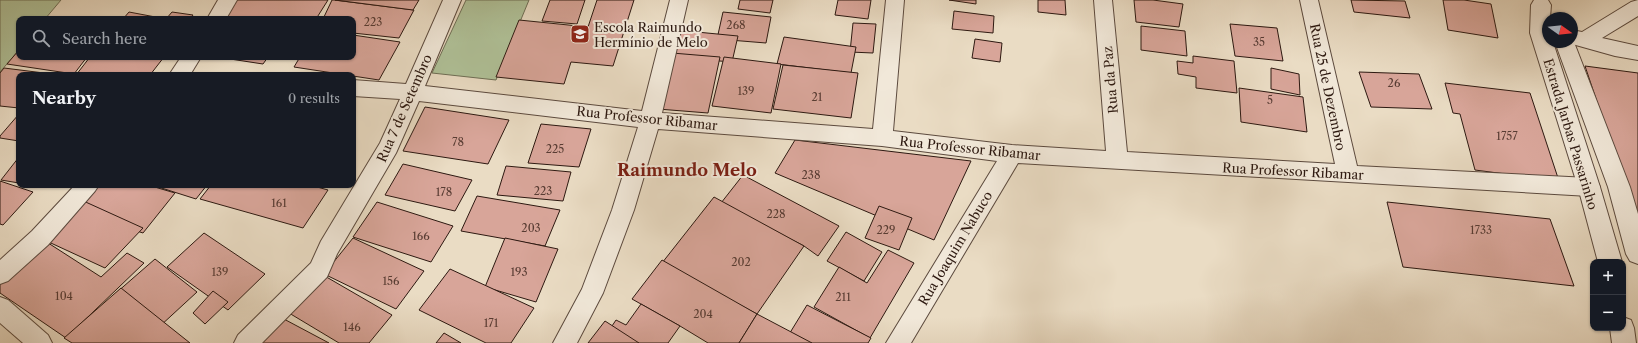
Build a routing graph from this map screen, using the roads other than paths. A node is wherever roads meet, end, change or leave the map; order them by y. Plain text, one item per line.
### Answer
1 (228, 0) edge
2 (452, 0) edge
3 (679, 0) edge
4 (895, 0) edge
5 (1103, 0) edge
6 (1309, 0) edge
7 (1638, 7) edge
8 (218, 16) edge
9 (1578, 38) edge
10 (1578, 41) edge
11 (1551, 48) edge
12 (1576, 48) edge
13 (1638, 53) edge
14 (189, 60) edge
15 (181, 72) edge
16 (356, 88) edge
17 (412, 92) junction
18 (650, 120) junction
19 (882, 138) junction
20 (1012, 154) junction
21 (1117, 160) junction
22 (1348, 174) junction
23 (1589, 187) junction
24 (85, 188) edge
25 (1638, 254) edge
26 (1609, 259) edge
27 (0, 274) edge
28 (0, 308) edge
29 (1622, 331) edge
30 (40, 343) edge
31 (246, 343) edge
32 (566, 343) edge
33 (898, 343) edge
34 (1624, 343) edge

1 - 8 street
2 - 17 street, Rua 7 de Setembro
3 - 18 street
4 - 19 street
5 - 21 street, Rua da Paz
6 - 22 street, Rua 25 de Dezembro
7 - 9 street
10 - 13 street
11 - 23 street, Estrada Jarbas Passarinho
12 - 25 street, Estrada Jarbas Passarinho
14 - 15 street
16 - 17 street, Rua Professor Ribamar
17 - 18 street, Rua Professor Ribamar
17 - 31 street, Rua 7 de Setembro
18 - 19 street, Rua Professor Ribamar
18 - 32 street
19 - 20 street, Rua Professor Ribamar
20 - 21 street, Rua Professor Ribamar
20 - 33 street, Rua Joaquim Nabuco
21 - 22 street, Rua Professor Ribamar
22 - 23 street, Rua Professor Ribamar
23 - 26 street, Estrada Jarbas Passarinho
24 - 27 street
28 - 30 street
29 - 34 street

